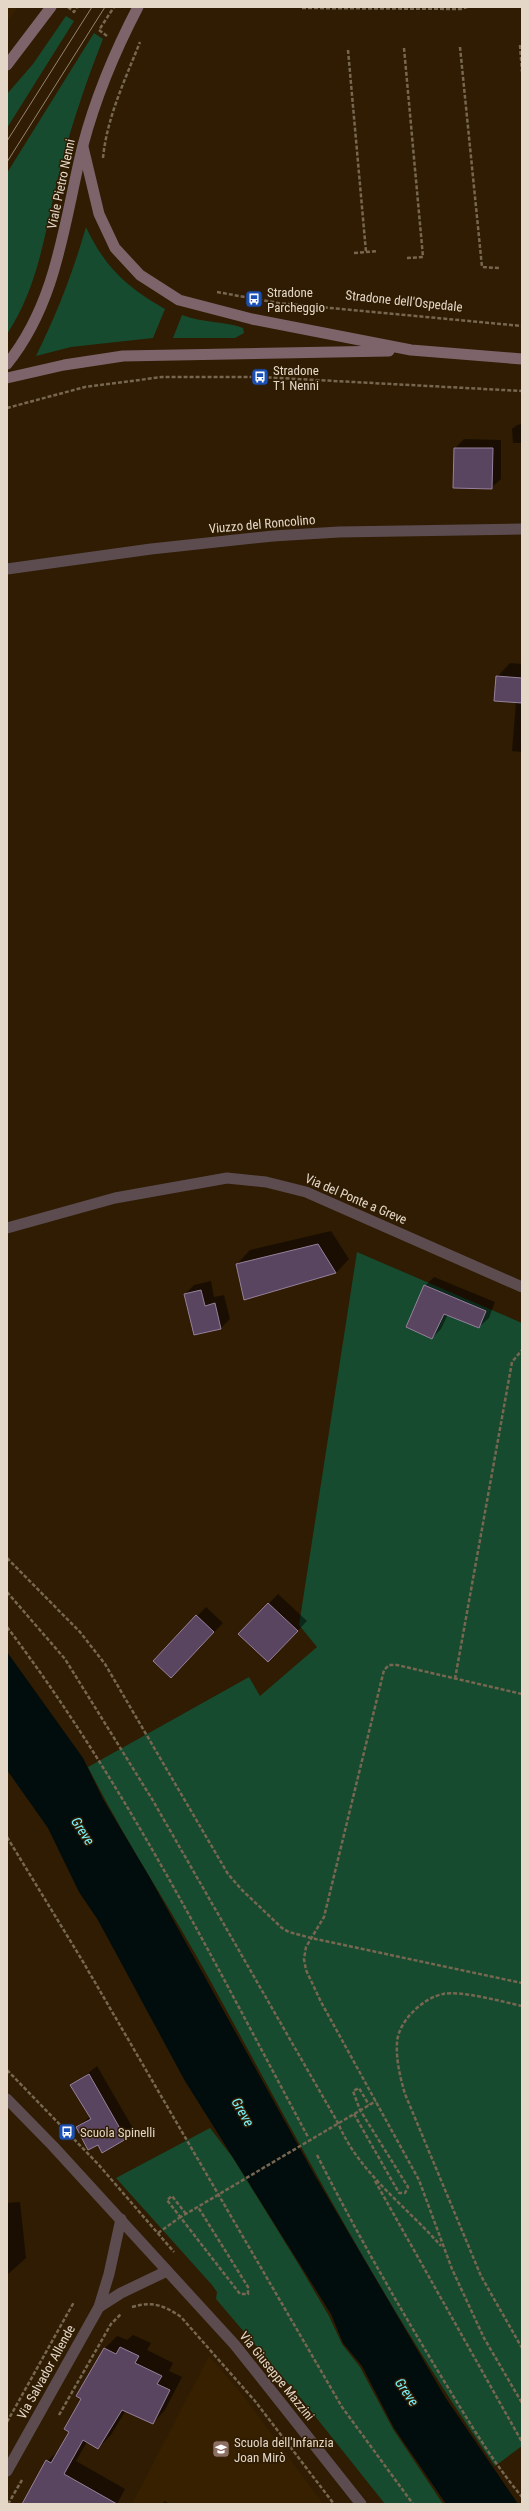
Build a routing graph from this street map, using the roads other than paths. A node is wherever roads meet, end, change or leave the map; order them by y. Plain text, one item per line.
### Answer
1 (51, 7) edge
2 (138, 7) edge
3 (7, 65) edge
4 (83, 147) junction
5 (411, 350) junction
6 (522, 359) edge
7 (7, 364) edge
8 (7, 378) edge
9 (522, 529) edge
10 (7, 570) edge
11 (7, 1228) edge
12 (522, 1288) edge
13 (7, 2099) edge
14 (120, 2220) junction
15 (167, 2271) junction
16 (99, 2307) junction
17 (7, 2471) edge
18 (361, 2504) edge

1 - 3 main road
2 - 4 main road, Viale Pietro Nenni
4 - 5 main road
4 - 7 main road, Viale Pietro Nenni
5 - 6 main road
5 - 8 main road
9 - 10 street, Viuzzo del Roncolino
11 - 12 street, Via del Ponte a Greve
13 - 14 street
14 - 15 street
14 - 16 street, Via Salvador Allende
15 - 16 street, Via Salvador Allende
15 - 18 street, Via Giuseppe Mazzini
16 - 17 street, Via Salvador Allende

